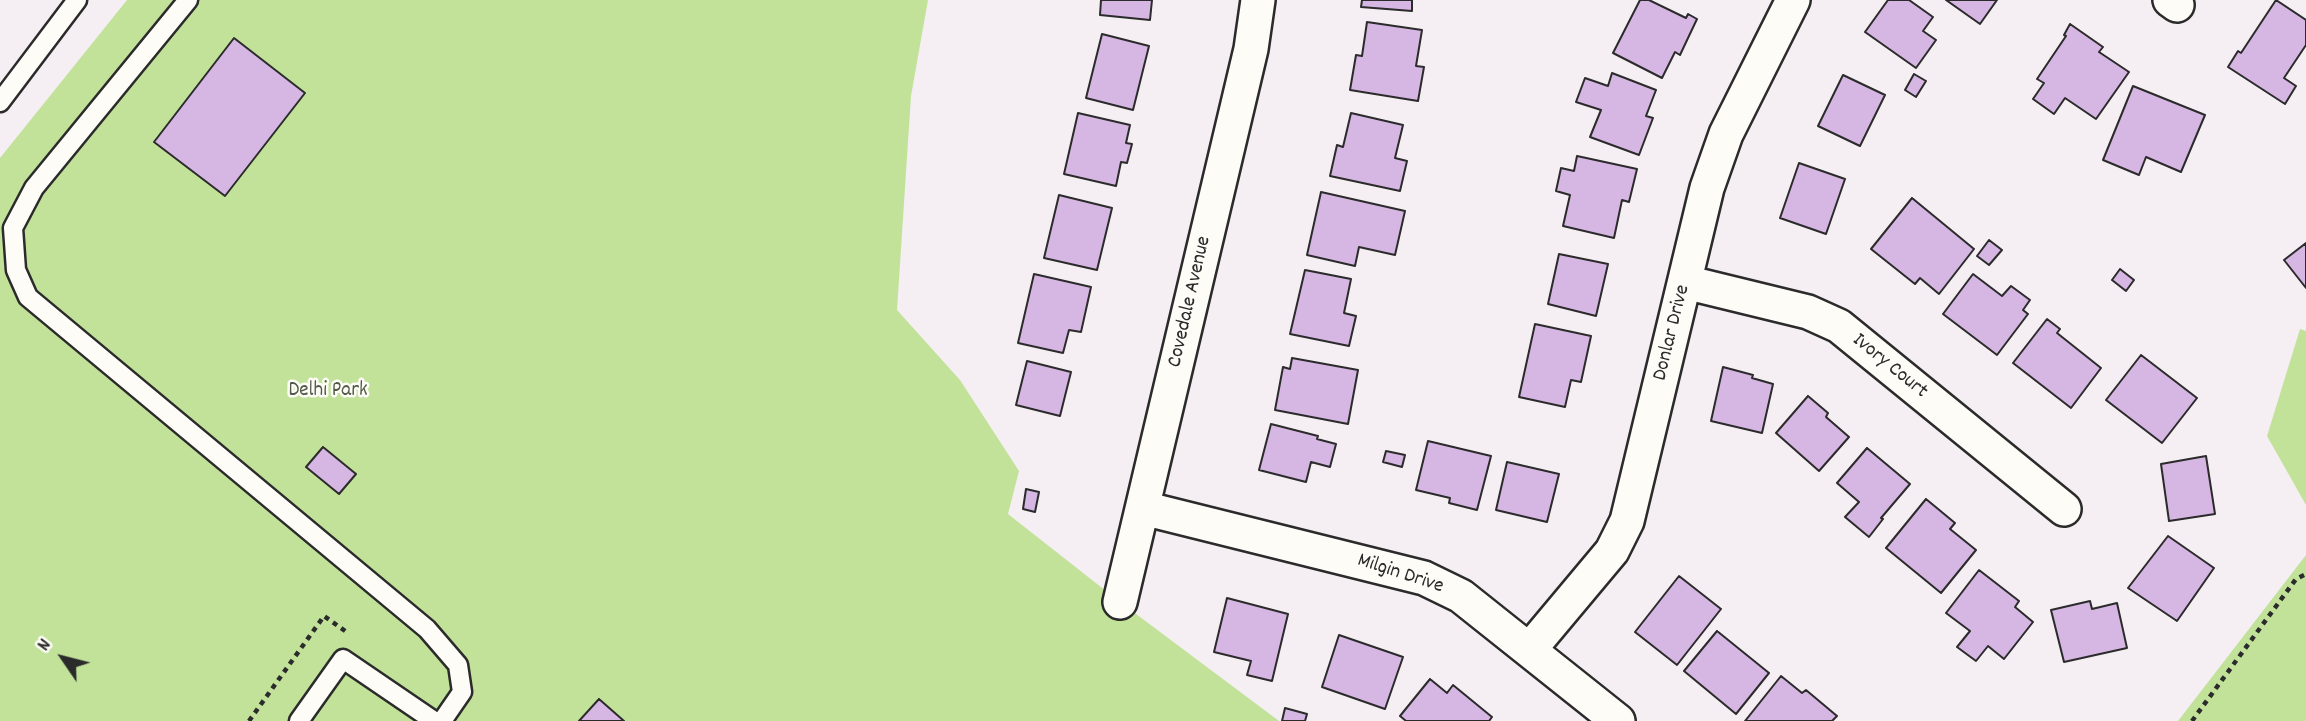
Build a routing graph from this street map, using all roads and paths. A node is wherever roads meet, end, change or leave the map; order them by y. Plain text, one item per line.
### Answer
1 (77, 0) edge
2 (188, 0) edge
3 (1258, 0) edge
4 (1793, 0) edge
5 (0, 102) edge
6 (1685, 282) junction
7 (1143, 508) junction
8 (2064, 509) dead end
9 (2306, 574) edge
10 (1120, 602) dead end
11 (1530, 649) junction
12 (299, 721) edge
13 (434, 721) edge
14 (442, 721) edge
15 (1618, 721) edge
16 (2192, 721) edge

1 - 5 lane
2 - 14 lane
3 - 7 street, Covedale Avenue
4 - 6 street, Donlar Drive
6 - 8 street, Ivory Court
6 - 11 street, Donlar Drive
7 - 10 street, Covedale Avenue
7 - 11 street, Milgin Drive
9 - 16 path
11 - 15 street, Milgin Drive
12 - 13 lane

